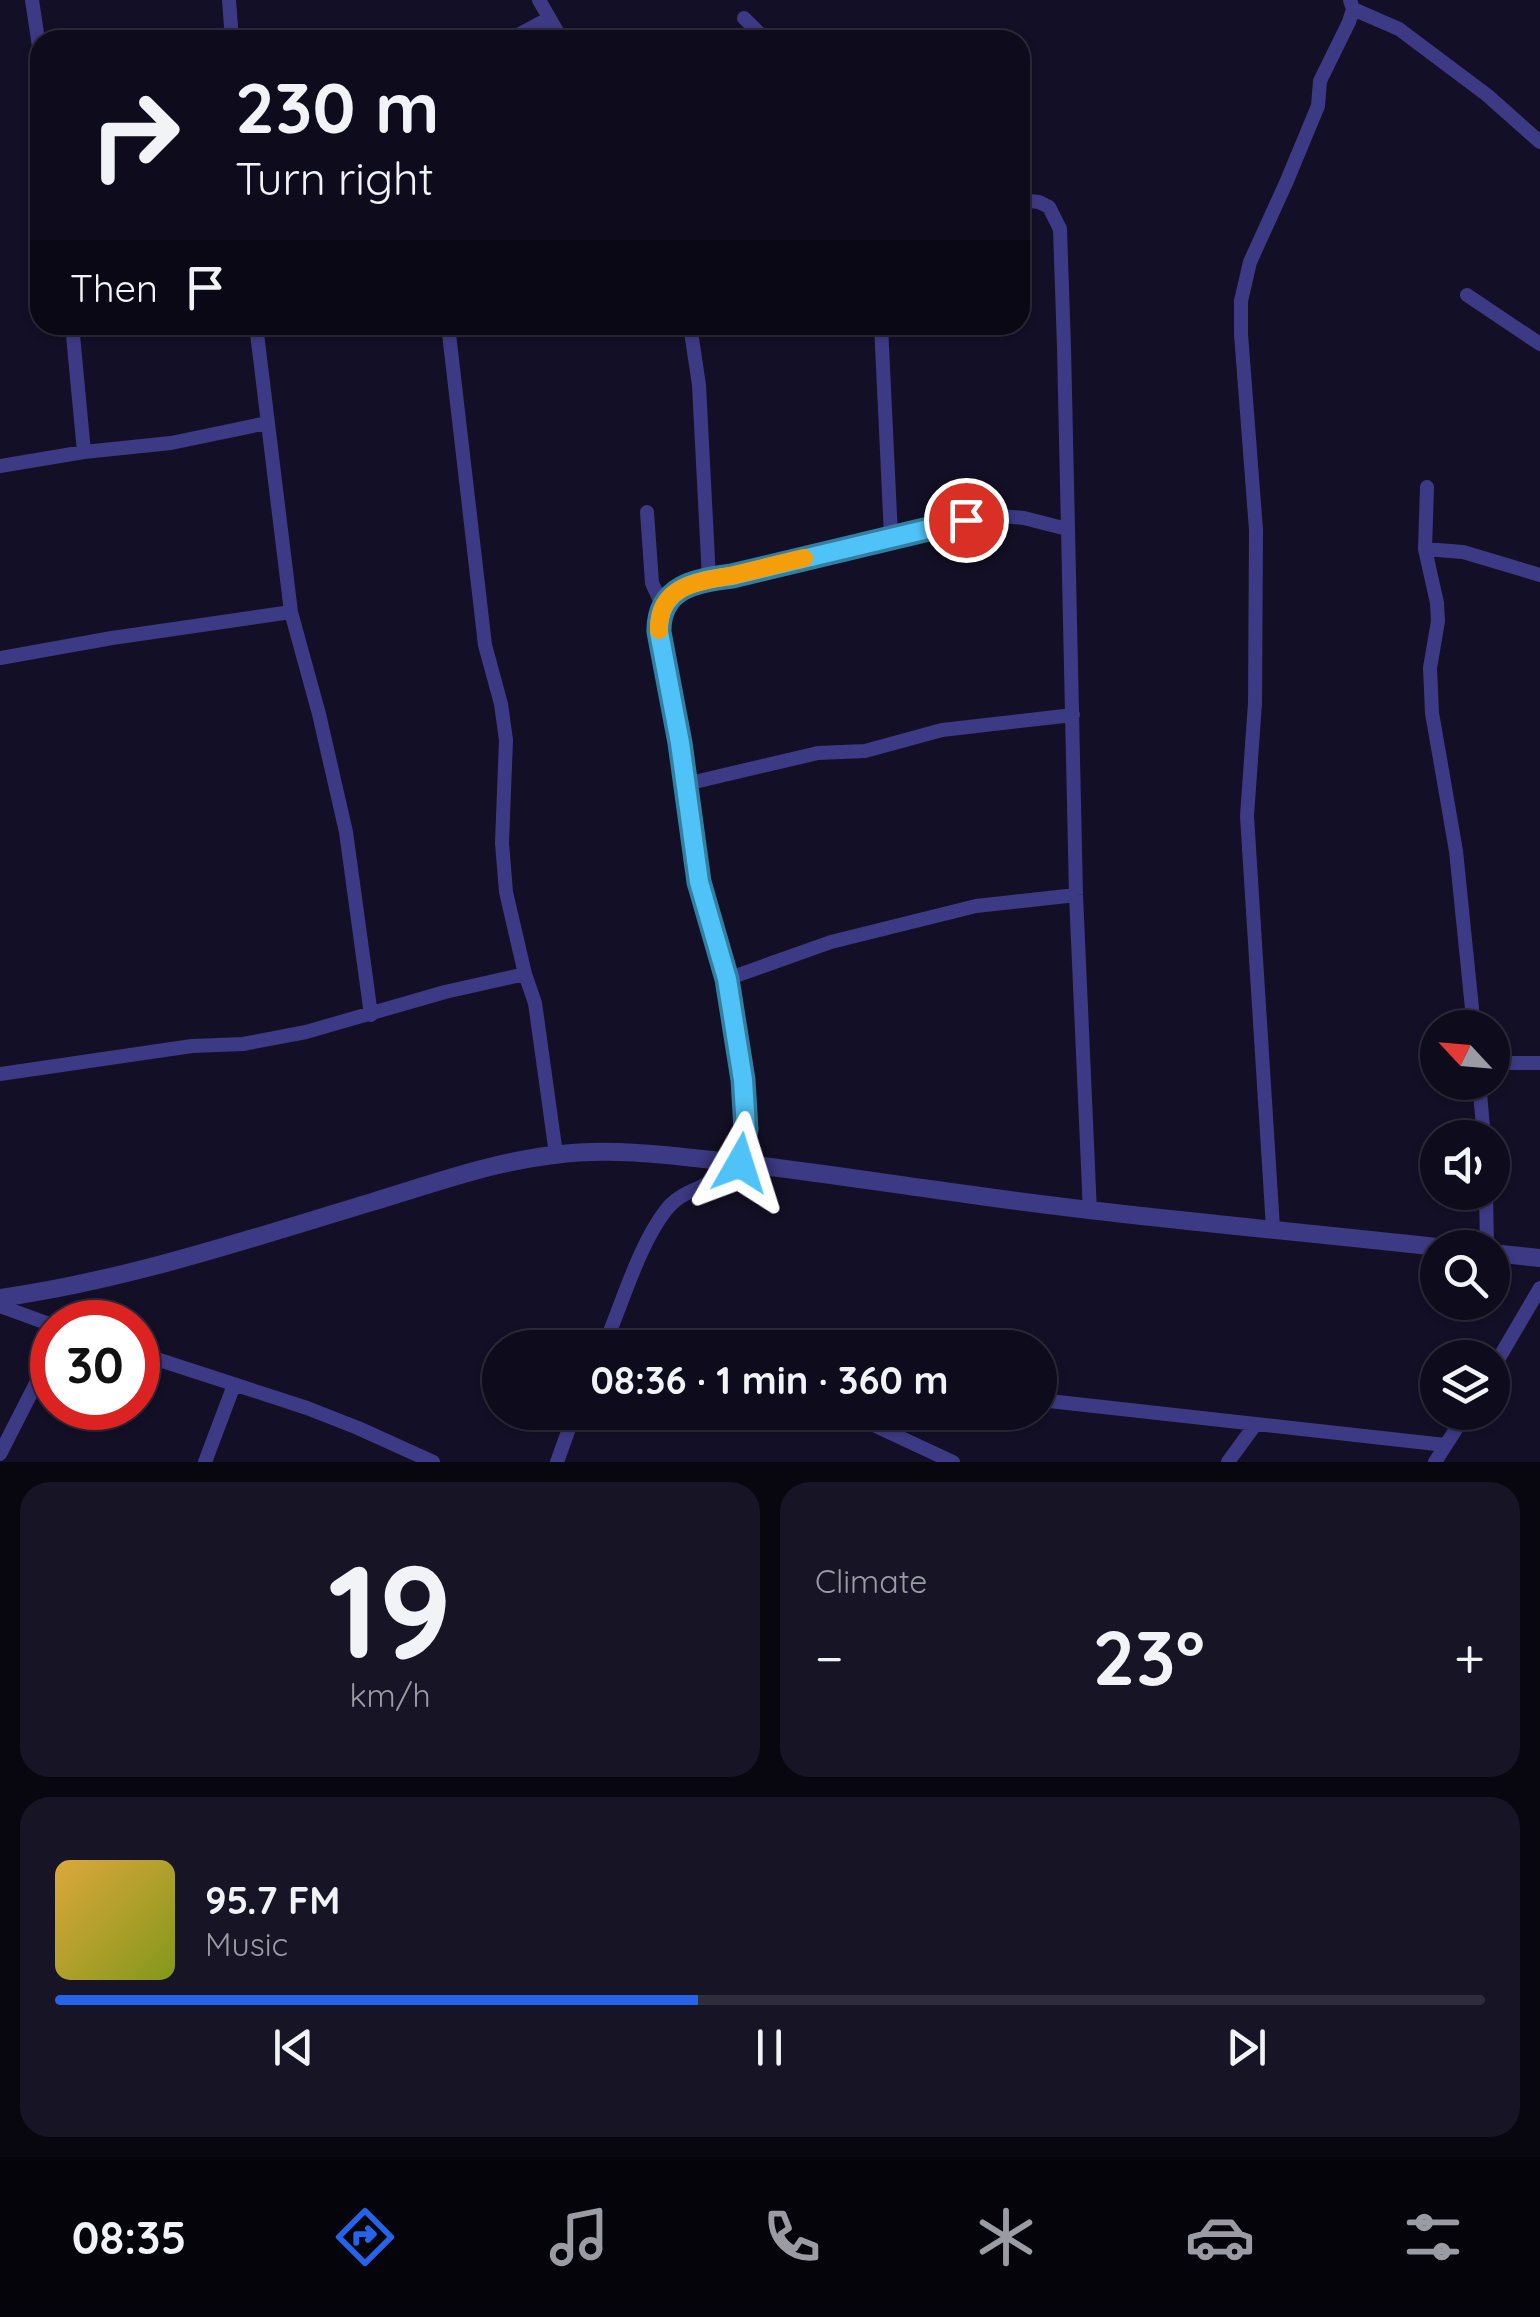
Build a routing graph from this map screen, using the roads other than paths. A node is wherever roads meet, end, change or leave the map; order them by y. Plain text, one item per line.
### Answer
1 (32, 0) edge
2 (229, 0) edge
3 (539, 0) edge
4 (1352, 4) edge
5 (744, 18) dead end
6 (548, 19) junction
7 (37, 30) edge
8 (231, 30) edge
9 (528, 30) edge
10 (555, 30) edge
11 (756, 30) edge
12 (1540, 142) edge
13 (1030, 201) edge
14 (1467, 294) dead end
15 (73, 335) edge
16 (257, 335) edge
17 (449, 335) edge
18 (692, 335) edge
19 (881, 335) edge
20 (1540, 344) edge
21 (267, 422) junction
22 (84, 452) junction
23 (0, 466) edge
24 (1427, 486) dead end
25 (647, 512) dead end
26 (1068, 529) junction
27 (891, 536) junction
28 (1426, 549) junction
29 (1540, 574) edge
30 (709, 579) junction
31 (663, 607) junction
32 (291, 612) junction
33 (0, 658) edge
34 (1072, 716) junction
35 (686, 784) junction
36 (1076, 895) junction
37 (525, 974) junction
38 (727, 979) junction
39 (1472, 1010) edge
40 (372, 1015) junction
41 (1510, 1063) edge
42 (1540, 1063) edge
43 (0, 1074) edge
44 (556, 1154) junction
45 (733, 1162) junction
46 (1090, 1212) junction
47 (1273, 1228) junction
48 (1420, 1245) edge
49 (1510, 1255) edge
50 (1540, 1258) edge
51 (1540, 1288) edge
52 (0, 1298) edge
53 (0, 1306) edge
54 (30, 1317) edge
55 (611, 1330) edge
56 (1510, 1340) edge
57 (160, 1360) edge
58 (234, 1385) junction
59 (30, 1395) edge
60 (1057, 1402) edge
61 (1255, 1425) junction
62 (569, 1430) edge
63 (884, 1430) edge
64 (1455, 1430) edge
65 (1445, 1445) junction
66 (0, 1454) edge
67 (205, 1462) edge
68 (430, 1462) edge
69 (557, 1462) edge
70 (954, 1462) edge
71 (1228, 1462) edge
72 (1435, 1462) edge

1 - 7 street
2 - 8 street
3 - 6 street
4 - 12 street
4 - 47 street
5 - 11 street
6 - 9 street
6 - 10 street
13 - 26 street
14 - 20 street
15 - 22 street
16 - 21 street
17 - 37 street
18 - 30 street
19 - 27 street
21 - 22 street
21 - 32 street
22 - 23 street
24 - 28 street
25 - 31 street
26 - 27 street
26 - 34 street
27 - 30 street
28 - 29 street
28 - 39 street
30 - 31 street
31 - 35 street
32 - 33 street
32 - 40 street
34 - 35 street
34 - 36 street
35 - 38 street
36 - 38 street
36 - 46 street
37 - 40 street
37 - 44 street
38 - 45 street
40 - 43 street
41 - 42 street
44 - 45 street
44 - 52 street
45 - 46 street
45 - 55 street
46 - 47 street
47 - 48 street
49 - 50 street
51 - 56 street
53 - 54 street
57 - 58 street
58 - 67 street
58 - 68 street
59 - 66 street
60 - 61 street
61 - 65 street
61 - 71 street
62 - 69 street
63 - 70 street
64 - 65 street
65 - 72 street

